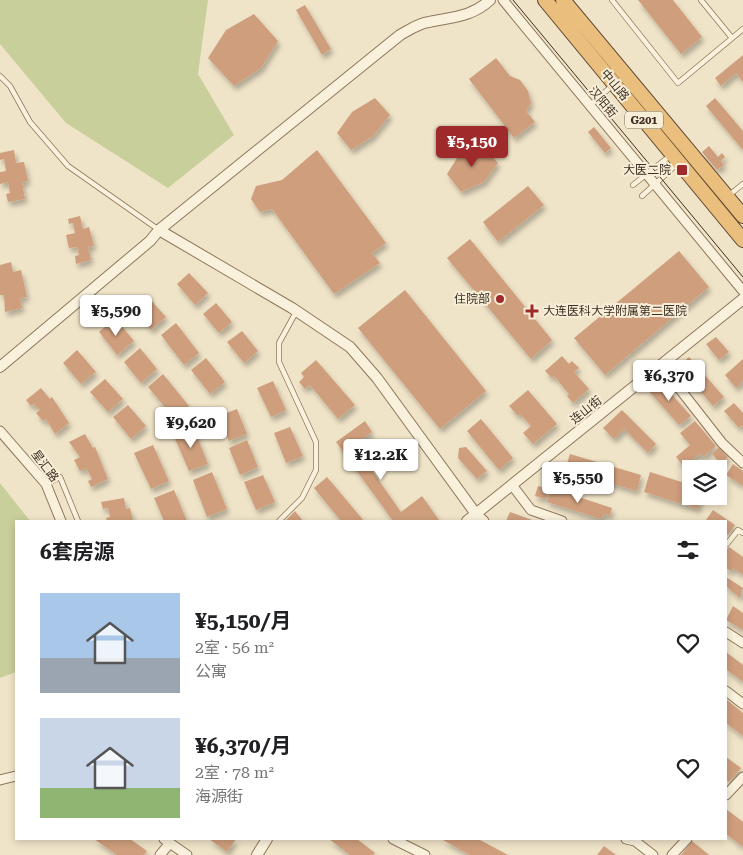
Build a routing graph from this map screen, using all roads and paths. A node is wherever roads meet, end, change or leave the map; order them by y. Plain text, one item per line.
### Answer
1 (490, 0) edge
2 (503, 0) edge
3 (545, 0) edge
4 (563, 0) edge
5 (612, 0) edge
6 (701, 0) edge
7 (743, 29) edge
8 (732, 38) junction
9 (0, 76) edge
10 (614, 84) junction
11 (589, 106) junction
12 (676, 158) junction
13 (647, 174) junction
14 (654, 184) junction
15 (743, 184) edge
16 (633, 185) dead end
17 (642, 196) dead end
18 (727, 196) junction
19 (743, 216) edge
20 (159, 230) junction
21 (743, 240) edge
22 (742, 293) edge
23 (296, 311) junction
24 (661, 365) junction
25 (0, 367) edge
26 (0, 431) edge
27 (743, 463) edge
28 (46, 484) junction
29 (512, 485) junction
30 (480, 518) edge
31 (61, 520) edge
32 (78, 520) edge
33 (280, 520) edge
34 (559, 520) edge
35 (743, 533) edge
36 (727, 544) edge
37 (727, 633) edge
38 (743, 643) edge
39 (727, 692) edge
40 (743, 704) edge
41 (15, 776) edge
42 (743, 777) edge
43 (0, 780) edge
44 (727, 795) edge
45 (265, 840) edge
46 (395, 840) edge
47 (630, 840) edge
48 (686, 840) edge
49 (167, 841) edge
50 (160, 855) edge
51 (187, 855) edge
52 (257, 855) edge
53 (425, 855) edge
54 (653, 855) edge
55 (672, 855) edge

1 - 20 street
2 - 11 street, 汉阳街
3 - 10 highway, 中山路 / G201
4 - 18 highway, 中山路 / G201
5 - 8 lane
6 - 8 lane
7 - 8 lane
9 - 20 lane
10 - 11 lane
10 - 12 highway, 中山路 / G201
11 - 13 street, 汉阳街
12 - 13 lane
12 - 14 lane
12 - 21 highway, 中山路 / G201
13 - 14 street, 汉阳街
13 - 16 lane
14 - 17 lane
14 - 22 street, 汉阳街
15 - 18 lane
18 - 19 highway, 中山路 / G201
20 - 23 street
20 - 25 street
22 - 24 street, 连山街
23 - 30 street
23 - 33 lane
24 - 27 street
24 - 29 street, 连山街
26 - 28 street, 星汇路
28 - 31 street, 星汇路
28 - 32 lane
29 - 30 street, 连山街
29 - 34 street
35 - 36 lane
37 - 38 street
39 - 40 street
41 - 43 street
42 - 44 street
45 - 52 street
46 - 53 street
47 - 54 street
48 - 55 street
49 - 50 street
49 - 51 street

